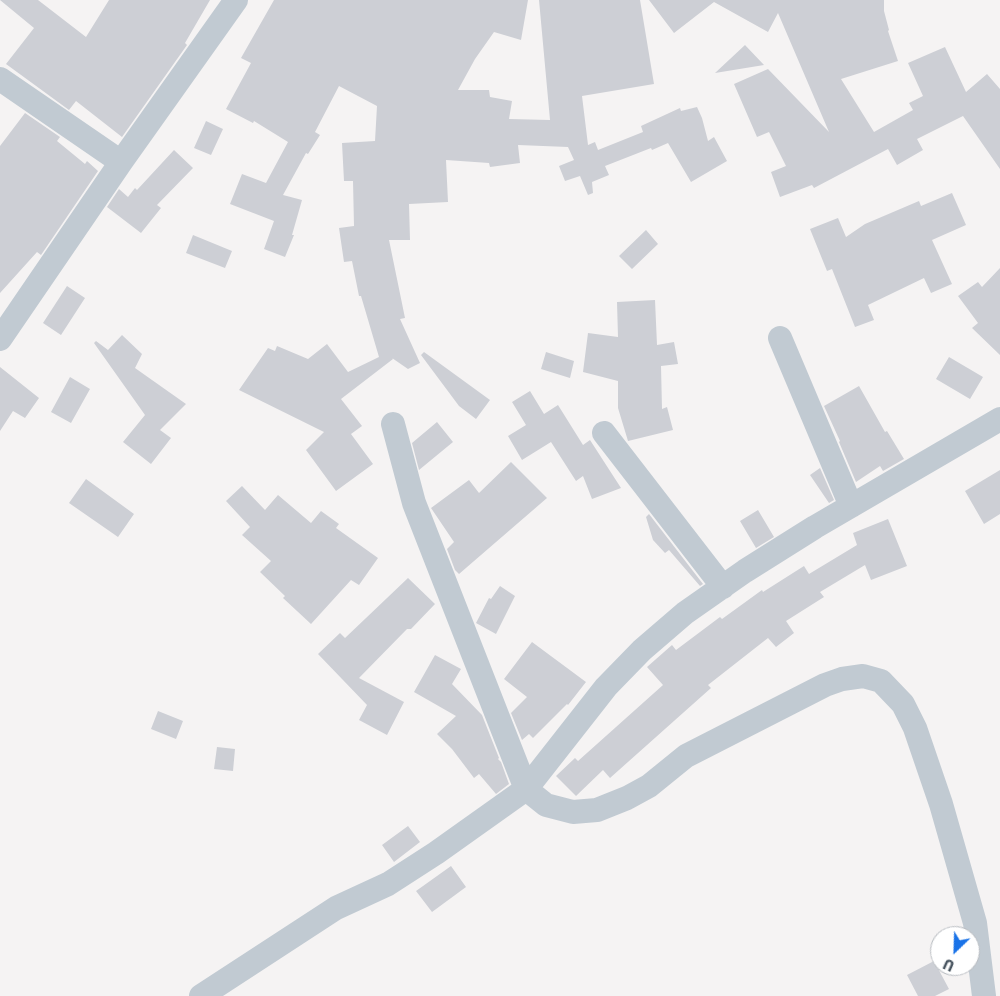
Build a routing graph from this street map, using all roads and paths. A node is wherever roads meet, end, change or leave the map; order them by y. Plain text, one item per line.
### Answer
1 (236, 0) edge
2 (0, 80) edge
3 (121, 162) junction
4 (780, 338) dead end
5 (0, 339) edge
6 (1000, 419) edge
7 (393, 424) dead end
8 (604, 433) dead end
9 (851, 506) junction
10 (723, 587) junction
11 (526, 789) junction
12 (201, 996) edge
13 (984, 996) edge

1 - 3 street
2 - 3 street
3 - 5 street
4 - 9 street
6 - 9 street
7 - 11 street
8 - 10 street
9 - 10 street
10 - 11 street
11 - 12 street
11 - 13 street

